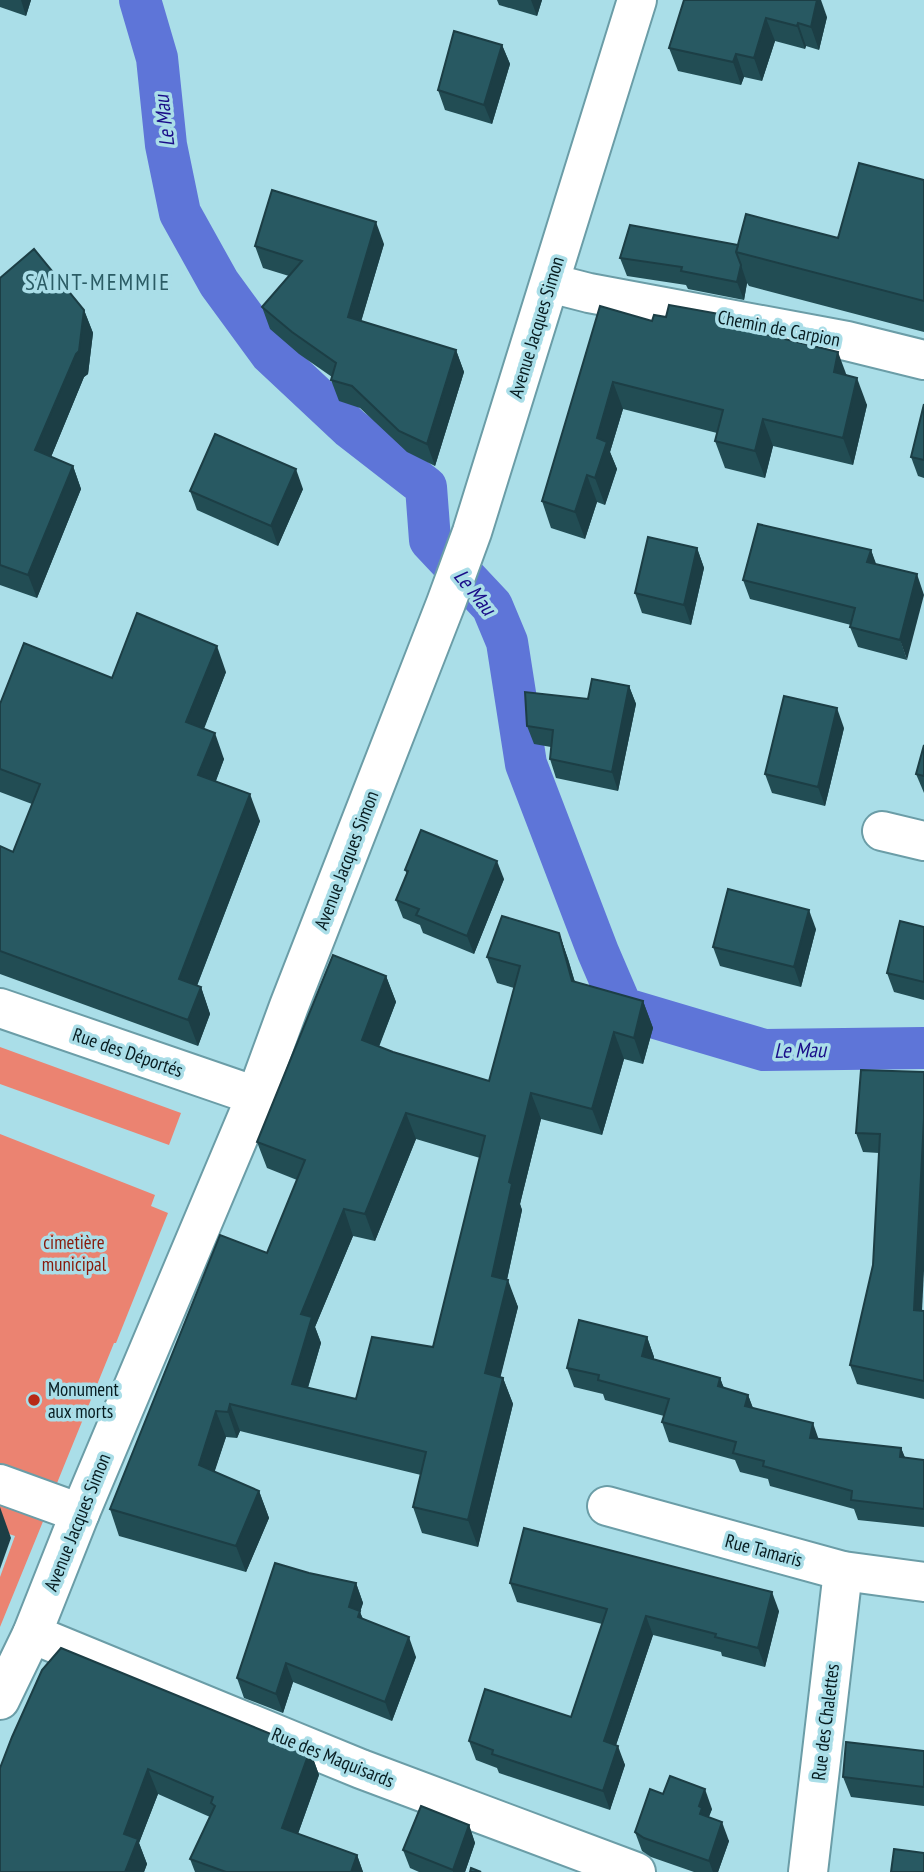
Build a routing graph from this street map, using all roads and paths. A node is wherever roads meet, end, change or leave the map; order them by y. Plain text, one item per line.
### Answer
1 (637, 0) edge
2 (550, 283) junction
3 (924, 360) edge
4 (882, 831) dead end
5 (924, 841) edge
6 (0, 1007) edge
7 (256, 1096) junction
8 (0, 1484) edge
9 (607, 1506) dead end
10 (80, 1513) junction
11 (842, 1571) junction
12 (924, 1582) edge
13 (32, 1634) junction
14 (0, 1700) edge
15 (636, 1872) edge
16 (808, 1872) edge

1 - 2 street, Avenue Jacques Simon
2 - 3 street, Chemin de Carpion
2 - 7 street, Avenue Jacques Simon
4 - 5 street
6 - 7 street, Rue des Déportés
7 - 10 street, Avenue Jacques Simon
8 - 10 street
9 - 11 street, Rue Tamaris
10 - 13 street, Avenue Jacques Simon
11 - 12 street, Rue Tamaris
11 - 16 street, Rue des Chalettes
13 - 14 street, Avenue Jacques Simon
13 - 15 street, Rue des Maquisards

